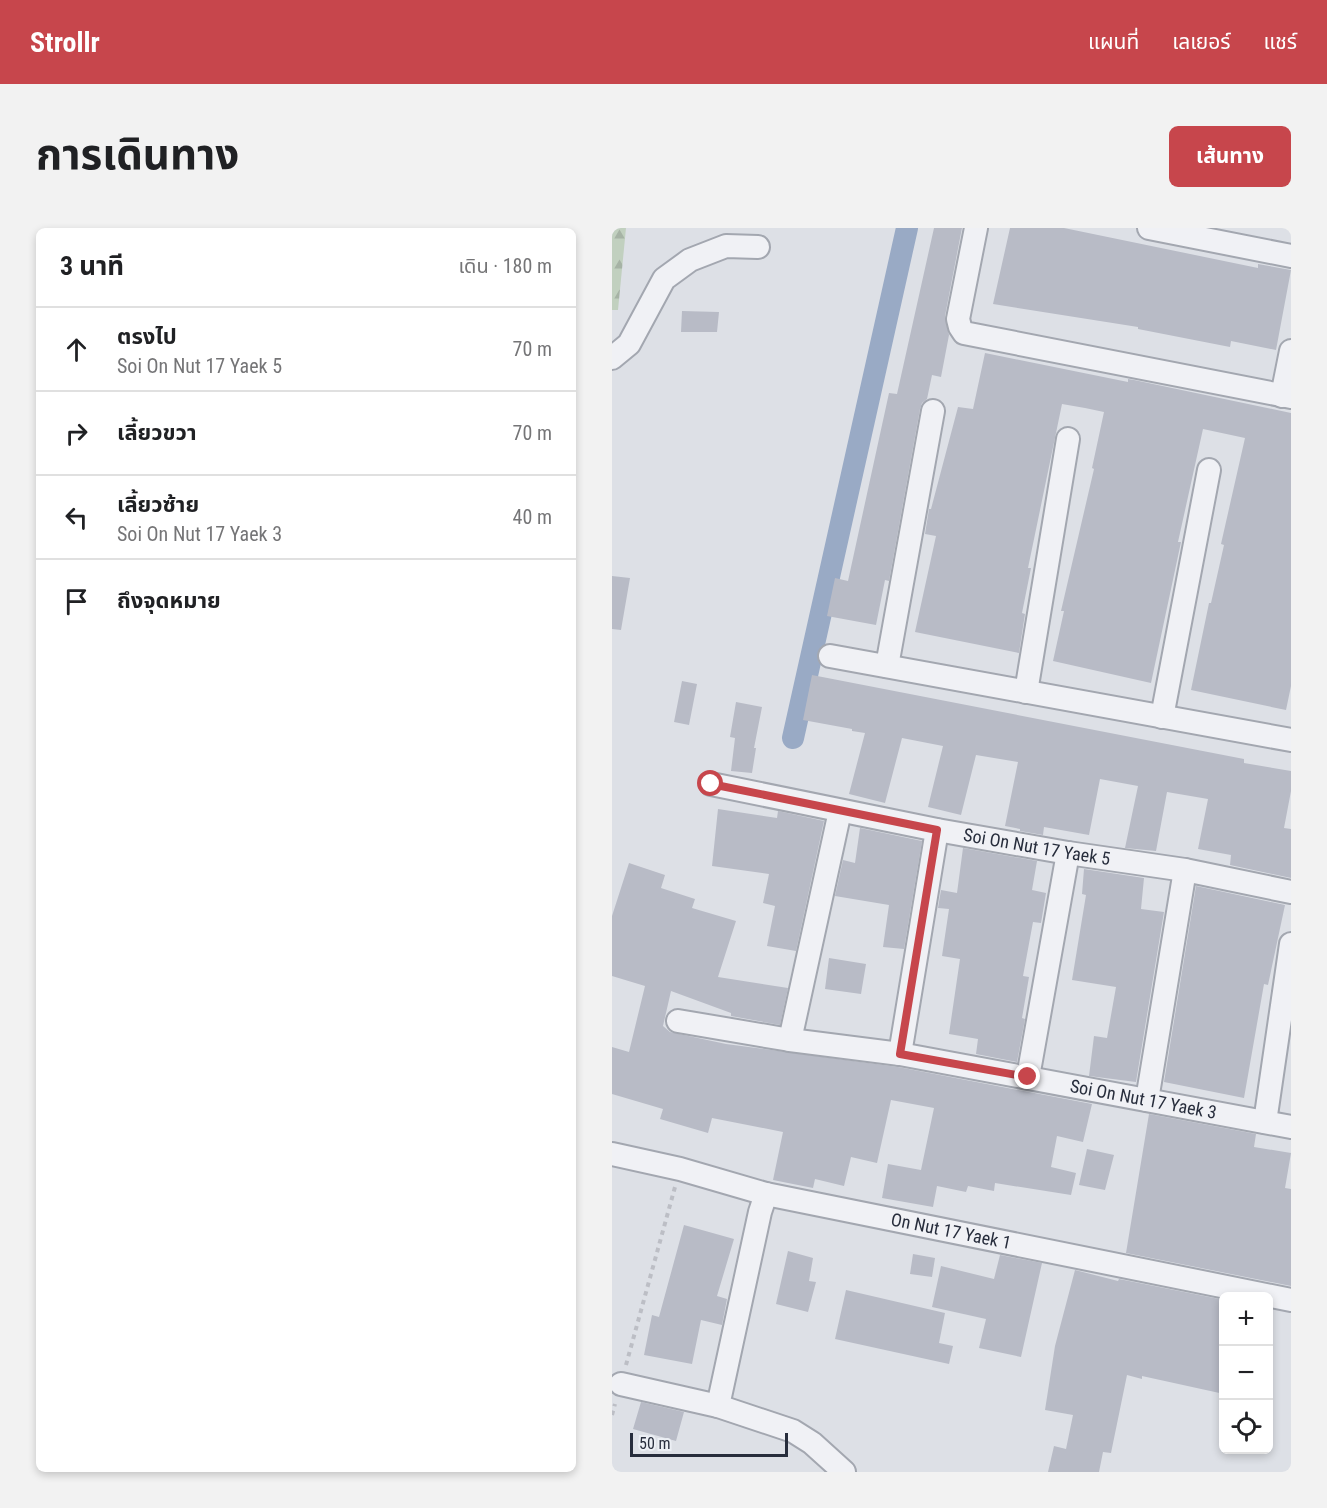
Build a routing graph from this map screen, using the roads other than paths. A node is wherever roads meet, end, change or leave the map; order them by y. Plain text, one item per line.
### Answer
1 (976, 228) edge
2 (1149, 228) edge
3 (758, 247) dead end
4 (1291, 256) edge
5 (1291, 351) edge
6 (612, 358) edge
7 (1286, 397) edge
8 (933, 411) dead end
9 (1068, 439) dead end
10 (1209, 470) dead end
11 (830, 656) dead end
12 (887, 666) junction
13 (1026, 692) junction
14 (1162, 717) junction
15 (1291, 740) edge
16 (711, 784) dead end
17 (840, 811) junction
18 (937, 830) junction
19 (1068, 854) junction
20 (1185, 870) junction
21 (1291, 892) edge
22 (1291, 944) edge
23 (678, 1022) dead end
24 (790, 1040) junction
25 (900, 1054) junction
26 (1028, 1077) junction
27 (1147, 1100) junction
28 (1265, 1122) junction
29 (1291, 1127) edge
30 (612, 1154) edge
31 (766, 1194) junction
32 (1291, 1300) edge
33 (621, 1384) road end
34 (718, 1406) junction
35 (844, 1472) edge

1 - 7 street
2 - 4 street
3 - 6 street
5 - 7 street
8 - 12 street
9 - 13 street
10 - 14 street
11 - 12 street
12 - 13 street
13 - 14 street
14 - 15 street
16 - 17 street, Soi On Nut 17 Yaek 5
17 - 18 street, Soi On Nut 17 Yaek 5
17 - 24 street
18 - 19 street, Soi On Nut 17 Yaek 5
18 - 25 street
19 - 20 street, Soi On Nut 17 Yaek 5
19 - 26 street
20 - 21 street, Soi On Nut 17 Yaek 5
20 - 27 street
22 - 28 street
23 - 24 street, Soi On Nut 17 Yaek 3
24 - 25 street, Soi On Nut 17 Yaek 3
25 - 26 street, Soi On Nut 17 Yaek 3
26 - 27 street, Soi On Nut 17 Yaek 3
27 - 28 street, Soi On Nut 17 Yaek 3
28 - 29 street, Soi On Nut 17 Yaek 3
30 - 31 street, On Nut 17 Yaek 1
31 - 32 street, On Nut 17 Yaek 1
31 - 34 street
33 - 34 street
34 - 35 street

